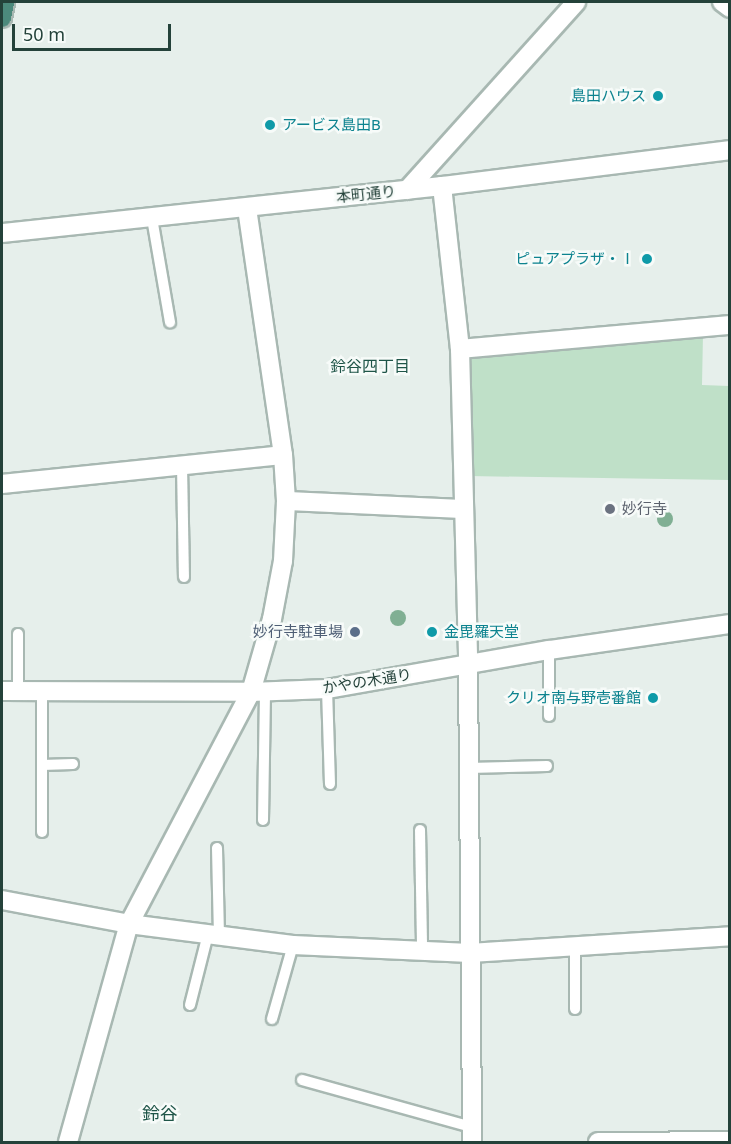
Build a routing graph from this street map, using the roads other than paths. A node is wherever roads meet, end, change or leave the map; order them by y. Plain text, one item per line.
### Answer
1 (5, 2) edge
2 (576, 2) edge
3 (722, 2) edge
4 (729, 8) edge
5 (2, 18) edge
6 (729, 150) edge
7 (442, 186) junction
8 (407, 189) junction
9 (247, 208) junction
10 (153, 218) junction
11 (2, 233) edge
12 (170, 322) dead end
13 (729, 325) edge
14 (460, 349) junction
15 (283, 455) junction
16 (182, 465) junction
17 (2, 484) edge
18 (286, 501) junction
19 (464, 509) junction
20 (184, 577) dead end
21 (729, 624) edge
22 (18, 634) dead end
23 (549, 650) junction
24 (468, 665) junction
25 (327, 689) junction
26 (10, 691) edge
27 (42, 691) junction
28 (258, 691) junction
29 (549, 716) dead end
30 (73, 764) dead end
31 (42, 765) junction
32 (547, 766) dead end
33 (469, 768) junction
34 (330, 784) dead end
35 (263, 820) dead end
36 (420, 830) dead end
37 (42, 832) dead end
38 (217, 848) dead end
39 (2, 900) edge
40 (129, 924) junction
41 (213, 935) junction
42 (729, 936) edge
43 (293, 945) junction
44 (575, 945) junction
45 (422, 951) junction
46 (470, 952) junction
47 (190, 1005) dead end
48 (575, 1009) dead end
49 (272, 1019) dead end
50 (302, 1080) dead end
51 (472, 1135) edge
52 (729, 1141) edge
53 (68, 1143) edge
54 (598, 1143) edge

1 - 5 highway
2 - 8 street
3 - 4 street
6 - 7 street, 本町通り
7 - 8 street, 本町通り
7 - 14 street
8 - 9 street, 本町通り
9 - 10 street, 本町通り
9 - 15 street
10 - 11 street, 本町通り
10 - 12 lane
13 - 14 street
14 - 19 street
15 - 16 street
15 - 18 street
16 - 17 street
16 - 20 lane
18 - 19 street
18 - 28 street
19 - 24 street
21 - 23 street, かやの木通り
22 - 26 lane
23 - 24 street, かやの木通り
23 - 29 lane
24 - 25 street, かやの木通り
24 - 33 street
25 - 28 street, かやの木通り
25 - 34 lane
26 - 27 street, かやの木通り
27 - 28 street, かやの木通り
27 - 31 lane
28 - 35 lane
28 - 40 street
30 - 31 lane
31 - 37 lane
32 - 33 lane
33 - 46 street
36 - 45 lane
38 - 41 lane
39 - 40 street
40 - 41 street
40 - 53 street
41 - 43 street
41 - 47 lane
42 - 44 street
43 - 45 street
43 - 49 lane
44 - 46 street
44 - 48 lane
45 - 46 street
46 - 51 street
50 - 51 lane
52 - 54 street

